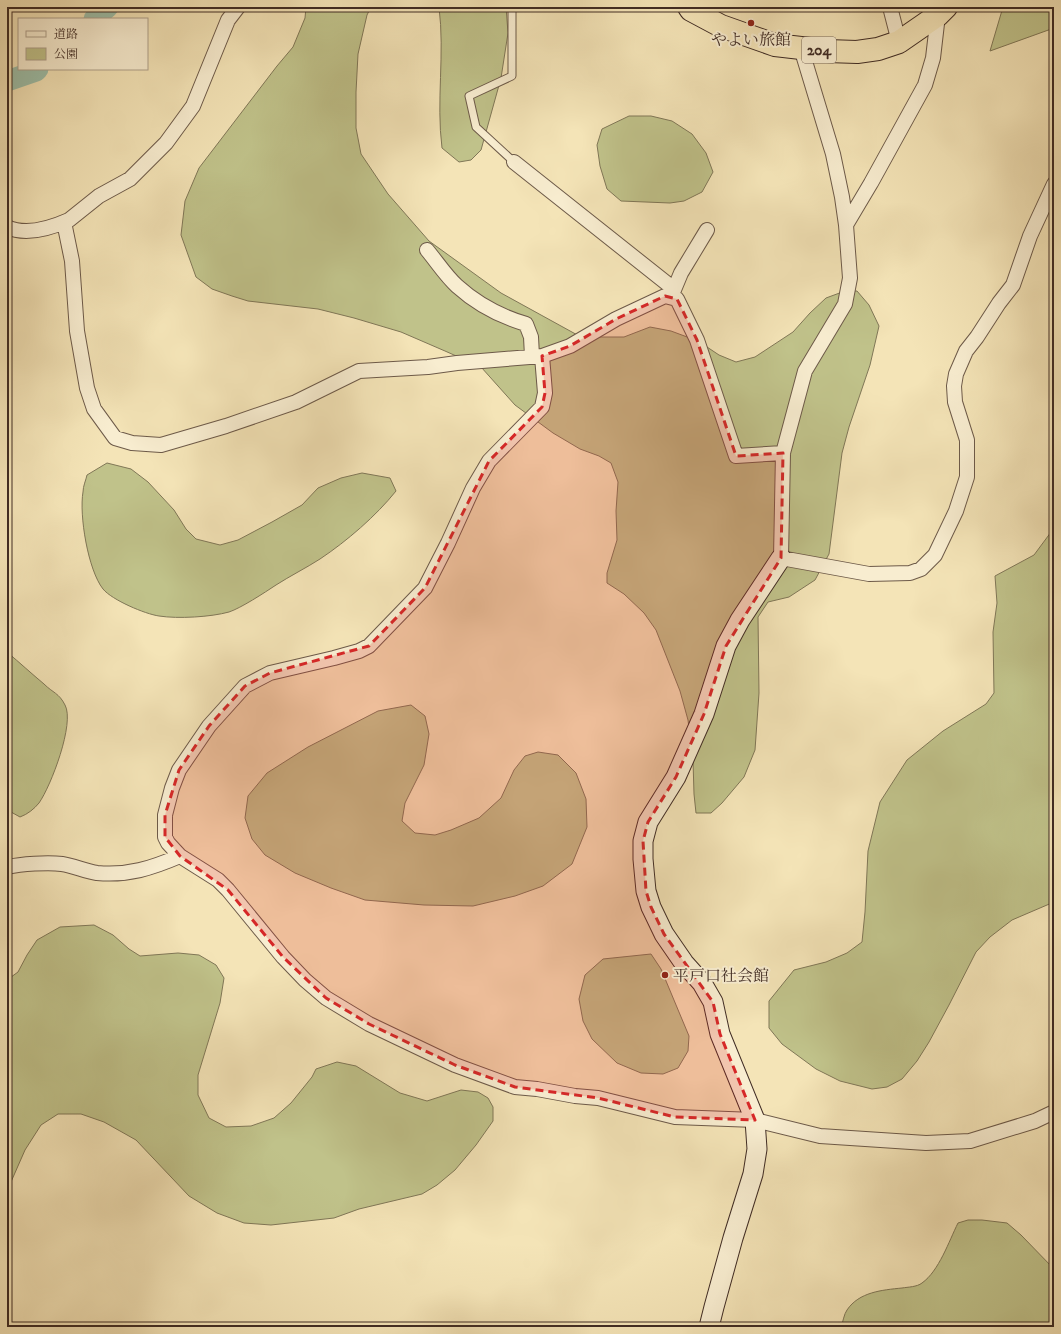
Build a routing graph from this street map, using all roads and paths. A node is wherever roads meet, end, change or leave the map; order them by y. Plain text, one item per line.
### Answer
1 (238, 7) edge
2 (512, 7) edge
3 (890, 7) edge
4 (691, 8) edge
5 (942, 11) edge
6 (899, 42) junction
7 (801, 48) junction
8 (514, 162) joint
9 (1054, 184) edge
10 (64, 222) junction
11 (846, 225) junction
12 (7, 227) edge
13 (707, 230) dead end
14 (427, 250) dead end
15 (673, 293) junction
16 (537, 356) junction
17 (783, 453) junction
18 (781, 558) junction
19 (180, 856) junction
20 (7, 867) edge
21 (1054, 1112) edge
22 (755, 1120) junction
23 (709, 1327) edge

1 - 10 street
2 - 8 lane
3 - 6 street
4 - 7 highway, 204
5 - 6 highway, 204
5 - 11 street
6 - 7 highway, 204
7 - 11 street
8 - 15 street
9 - 18 street
10 - 12 street
10 - 16 street
11 - 17 street
13 - 15 street
14 - 16 street
15 - 16 street
15 - 17 street
16 - 19 street
17 - 18 street
18 - 22 street
19 - 20 street
19 - 22 street
21 - 22 street
22 - 23 street

